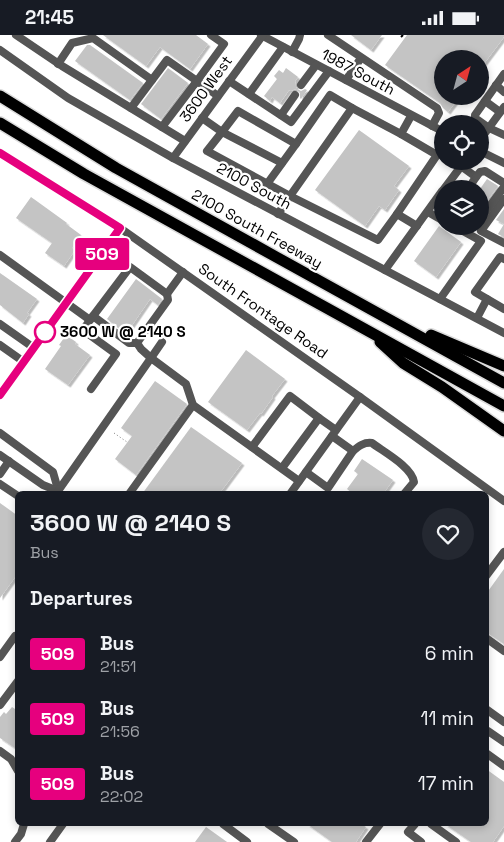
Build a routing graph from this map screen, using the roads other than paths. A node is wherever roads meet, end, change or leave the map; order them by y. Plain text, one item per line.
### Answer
1 (16, 35) edge
2 (211, 35) edge
3 (262, 35) edge
4 (300, 35) edge
5 (328, 35) edge
6 (283, 47) junction
7 (0, 50) edge
8 (292, 52) junction
9 (361, 58) junction
10 (58, 64) junction
11 (316, 65) junction
12 (329, 71) junction
13 (504, 74) edge
14 (152, 80) junction
15 (346, 80) junction
16 (197, 81) junction
17 (229, 81) junction
18 (301, 85) dead end
19 (496, 85) junction
20 (504, 92) edge
21 (249, 94) junction
22 (294, 95) dead end
23 (489, 95) edge
24 (0, 96) edge
25 (218, 96) junction
26 (489, 103) edge
27 (352, 107) junction
28 (131, 108) junction
29 (502, 110) edge
30 (281, 115) junction
31 (411, 115) junction
32 (202, 118) junction
33 (0, 123) edge
34 (432, 126) joint
35 (162, 127) junction
36 (489, 127) joint
37 (222, 131) junction
38 (401, 134) junction
39 (504, 135) edge
40 (185, 141) junction
41 (296, 144) junction
42 (0, 153) edge
43 (489, 156) edge
44 (172, 158) junction
45 (282, 163) junction
46 (504, 163) edge
47 (469, 170) edge
48 (476, 177) junction
49 (474, 180) edge
50 (267, 184) junction
51 (504, 185) edge
52 (290, 196) junction
53 (504, 199) edge
54 (434, 205) edge
55 (489, 207) edge
56 (428, 212) junction
57 (278, 214) junction
58 (396, 215) junction
59 (434, 215) edge
60 (417, 227) junction
61 (120, 228) junction
62 (470, 235) edge
63 (504, 243) edge
64 (0, 255) edge
65 (278, 258) junction
66 (504, 259) edge
67 (385, 270) junction
68 (184, 272) junction
69 (167, 294) junction
70 (440, 299) junction
71 (487, 299) junction
72 (66, 303) junction
73 (504, 309) edge
74 (92, 318) junction
75 (477, 318) junction
76 (0, 323) edge
77 (368, 331) junction
78 (504, 333) edge
79 (137, 343) junction
80 (162, 343) dead end
81 (0, 345) edge
82 (34, 348) junction
83 (151, 358) junction
84 (24, 362) junction
85 (504, 366) edge
86 (504, 383) edge
87 (91, 389) dead end
88 (0, 395) edge
89 (360, 397) junction
90 (193, 405) junction
91 (504, 406) edge
92 (319, 417) junction
93 (504, 431) edge
94 (0, 433) edge
95 (334, 433) junction
96 (252, 447) junction
97 (353, 451) junction
98 (0, 455) edge
99 (9, 461) junction
100 (282, 469) junction
101 (306, 472) junction
102 (0, 474) edge
103 (299, 481) junction
104 (0, 484) edge
105 (328, 488) junction
106 (56, 491) edge
107 (58, 491) edge
108 (59, 491) edge
109 (131, 491) edge
110 (292, 491) edge
111 (332, 491) edge
112 (406, 491) edge
113 (15, 494) edge
114 (504, 501) edge
115 (504, 552) edge
116 (489, 573) edge
117 (15, 636) edge
118 (489, 640) edge
119 (504, 651) edge
120 (0, 657) edge
121 (15, 685) edge
122 (0, 705) edge
123 (489, 711) edge
124 (501, 720) edge
125 (489, 730) edge
126 (489, 733) edge
127 (504, 742) edge
128 (0, 751) edge
129 (489, 755) edge
130 (15, 766) edge
131 (504, 766) edge
132 (23, 826) edge
133 (60, 826) edge
134 (226, 826) edge
135 (271, 826) edge
136 (378, 826) edge
137 (413, 826) edge
138 (434, 826) edge
139 (283, 835) junction
140 (15, 842) edge
141 (50, 842) edge
142 (247, 842) edge
143 (278, 842) edge
144 (294, 842) edge
145 (366, 842) edge
146 (421, 842) edge
147 (456, 842) edge

1 - 10 street
2 - 16 street
3 - 6 street, 1987 South
3 - 17 street, 3600 West
4 - 8 street
5 - 9 street
6 - 8 street, 1987 South
6 - 21 street
7 - 44 street, 2100 South
8 - 11 street, 1987 South
9 - 15 street
9 - 34 street
10 - 14 street
10 - 28 street
11 - 12 street, 1987 South
11 - 18 street
12 - 15 street, 1987 South
12 - 30 street
13 - 19 street
14 - 16 street
14 - 28 street
15 - 31 street, 1987 South
16 - 25 street
16 - 35 street
17 - 21 street
17 - 25 street, 3600 West
19 - 20 street
19 - 23 street
21 - 30 street
22 - 30 street
24 - 65 highway, 2100 South Freeway
25 - 32 street, 3600 West
26 - 29 street
27 - 38 street
27 - 41 street
27 - 52 street
28 - 35 street
29 - 36 street
31 - 34 street, 1987 South
31 - 38 street
32 - 37 street
32 - 40 street, 3600 West
33 - 77 highway
35 - 40 street
36 - 39 street
37 - 41 street
37 - 45 street
37 - 50 street
38 - 58 street
40 - 44 street, 3600 West
41 - 45 street
42 - 61 street, South Frontage Road
43 - 46 street
44 - 57 street, 2100 South
45 - 50 street
47 - 48 street
48 - 49 street
48 - 51 street
50 - 52 street
51 - 55 street
52 - 57 street
52 - 58 street
53 - 63 street
54 - 56 street
56 - 59 street
56 - 60 street
57 - 67 street, 2100 South
58 - 60 street
60 - 67 street
61 - 68 street, South Frontage Road
61 - 72 street
62 - 70 street
64 - 72 street
65 - 85 highway
65 - 86 highway, 2100 South Freeway
66 - 71 street
67 - 70 street, 2100 South
68 - 69 street
68 - 89 street, South Frontage Road
69 - 74 street
69 - 79 street
70 - 75 street, 2100 South
71 - 73 street
71 - 75 street
72 - 74 street
72 - 82 street
74 - 79 street
74 - 87 street
75 - 78 street, 2100 South
76 - 82 street
77 - 91 highway
77 - 93 highway
79 - 83 street
80 - 83 street
81 - 84 street
82 - 84 street
83 - 90 street
83 - 108 street
84 - 88 street
89 - 95 street
89 - 114 street, South Frontage Road
90 - 96 street
90 - 109 street
92 - 95 street
92 - 96 street
92 - 100 street
94 - 107 street
95 - 97 street
95 - 101 street
96 - 100 street
97 - 105 street
97 - 112 street
98 - 99 street
99 - 102 street
99 - 106 street
100 - 103 street
101 - 103 street
101 - 105 street
103 - 110 street
104 - 113 street
105 - 111 street
115 - 116 street
117 - 120 street
118 - 119 street
121 - 122 street
123 - 124 street
124 - 125 street
126 - 127 street
128 - 130 street
129 - 131 street
132 - 140 street
133 - 141 street
134 - 142 street
135 - 139 street
136 - 145 street
137 - 146 street
138 - 147 street
139 - 143 street
139 - 144 street

